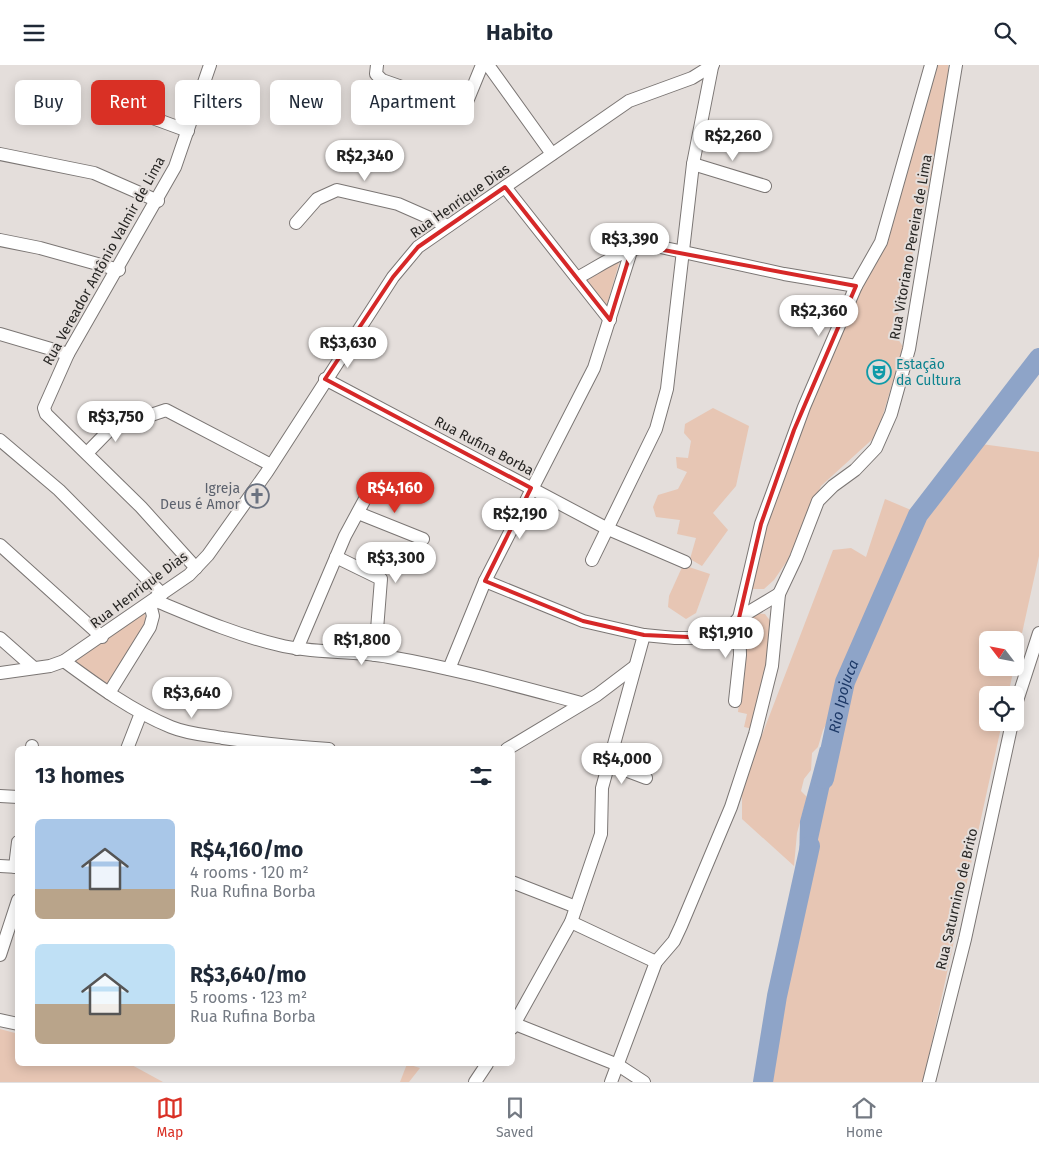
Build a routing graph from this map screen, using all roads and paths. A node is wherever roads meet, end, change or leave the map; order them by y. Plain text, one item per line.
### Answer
1 (210, 65) edge
2 (377, 65) edge
3 (482, 65) edge
4 (488, 65) edge
5 (932, 65) edge
6 (956, 65) edge
7 (713, 66) edge
8 (165, 123) edge
9 (188, 131) junction
10 (0, 153) edge
11 (552, 154) junction
12 (693, 164) junction
13 (765, 186) dead end
14 (505, 187) junction
15 (158, 201) junction
16 (296, 223) dead end
17 (448, 226) junction
18 (0, 240) edge
19 (632, 248) junction
20 (683, 252) junction
21 (119, 269) junction
22 (577, 278) junction
23 (856, 286) junction
24 (610, 320) junction
25 (0, 333) edge
26 (68, 354) junction
27 (325, 379) junction
28 (0, 440) edge
29 (87, 453) junction
30 (271, 465) junction
31 (372, 486) dead end
32 (532, 488) junction
33 (358, 513) junction
34 (606, 528) junction
35 (423, 539) dead end
36 (0, 545) edge
37 (336, 557) junction
38 (592, 560) dead end
39 (685, 562) dead end
40 (196, 568) junction
41 (485, 581) junction
42 (779, 594) junction
43 (155, 599) junction
44 (740, 618) junction
45 (1039, 633) edge
46 (644, 635) junction
47 (102, 637) junction
48 (0, 638) edge
49 (297, 649) junction
50 (375, 655) junction
51 (64, 661) junction
52 (634, 667) junction
53 (34, 668) junction
54 (449, 669) junction
55 (0, 673) edge
56 (1022, 686) edge
57 (109, 693) junction
58 (735, 701) dead end
59 (581, 703) junction
60 (141, 713) junction
61 (1010, 731) edge
62 (128, 746) edge
63 (274, 746) edge
64 (513, 746) edge
65 (609, 764) junction
66 (646, 778) dead end
67 (0, 796) edge
68 (15, 797) edge
69 (0, 867) edge
70 (15, 867) edge
71 (515, 883) edge
72 (576, 907) junction
73 (15, 909) edge
74 (571, 922) junction
75 (0, 955) edge
76 (656, 962) junction
77 (0, 1020) edge
78 (15, 1023) edge
79 (515, 1024) edge
80 (515, 1026) edge
81 (618, 1065) junction
82 (486, 1066) edge
83 (475, 1082) edge
84 (611, 1082) edge
85 (644, 1082) edge
86 (929, 1082) edge

1 - 9 street, Rua Vereador Antônio Valmir de Lima
2 - 3 street
4 - 11 street
5 - 23 street
6 - 42 street, Rua Vitoriano Pereira de Lima
7 - 11 street, Rua Henrique Dias
7 - 12 street
8 - 9 street
9 - 15 street, Rua Vereador Antônio Valmir de Lima
10 - 15 street
11 - 14 street, Rua Henrique Dias
12 - 13 street
12 - 20 street
14 - 17 street, Rua Henrique Dias
14 - 22 street
15 - 21 street, Rua Vereador Antônio Valmir de Lima
16 - 17 street
17 - 27 street, Rua Henrique Dias
18 - 21 street
19 - 20 street
19 - 22 street
19 - 24 street
20 - 23 street
20 - 34 street
21 - 26 street, Rua Vereador Antônio Valmir de Lima
22 - 24 street
23 - 44 street
24 - 32 street
25 - 26 street
26 - 29 street, Rua Vereador Antônio Valmir de Lima
27 - 30 street, Rua Henrique Dias
27 - 32 street, Rua Rufina Borba
28 - 43 street
29 - 30 street
29 - 40 street
30 - 40 street, Rua Henrique Dias
31 - 33 street
32 - 34 street, Rua Rufina Borba
32 - 41 street
33 - 35 street
33 - 37 street
34 - 38 street
34 - 39 street, Rua Rufina Borba
36 - 47 street
37 - 49 street
37 - 50 street
40 - 43 street, Rua Henrique Dias
41 - 46 street
41 - 54 street
42 - 44 street
42 - 76 street, Rua Vitoriano Pereira de Lima
43 - 47 street, Rua Henrique Dias
43 - 49 street
43 - 57 street
44 - 46 street
44 - 58 street
45 - 56 street
46 - 52 street
47 - 51 street, Rua Henrique Dias
48 - 53 street
49 - 50 street
50 - 54 street
51 - 53 street, Rua Henrique Dias
51 - 57 street
52 - 59 street
52 - 65 street
53 - 55 street, Rua Henrique Dias
54 - 59 street
57 - 60 street
59 - 64 street
60 - 62 street
60 - 63 street
61 - 86 street, Rua Saturnino de Brito
65 - 66 street
65 - 72 street
67 - 68 street
69 - 70 street
71 - 72 street
72 - 74 street
73 - 75 street
74 - 76 street
74 - 79 street
76 - 81 street, Rua Vitoriano Pereira de Lima
77 - 78 street
80 - 81 street
81 - 84 street, Rua Vitoriano Pereira de Lima
81 - 85 street
82 - 83 street

